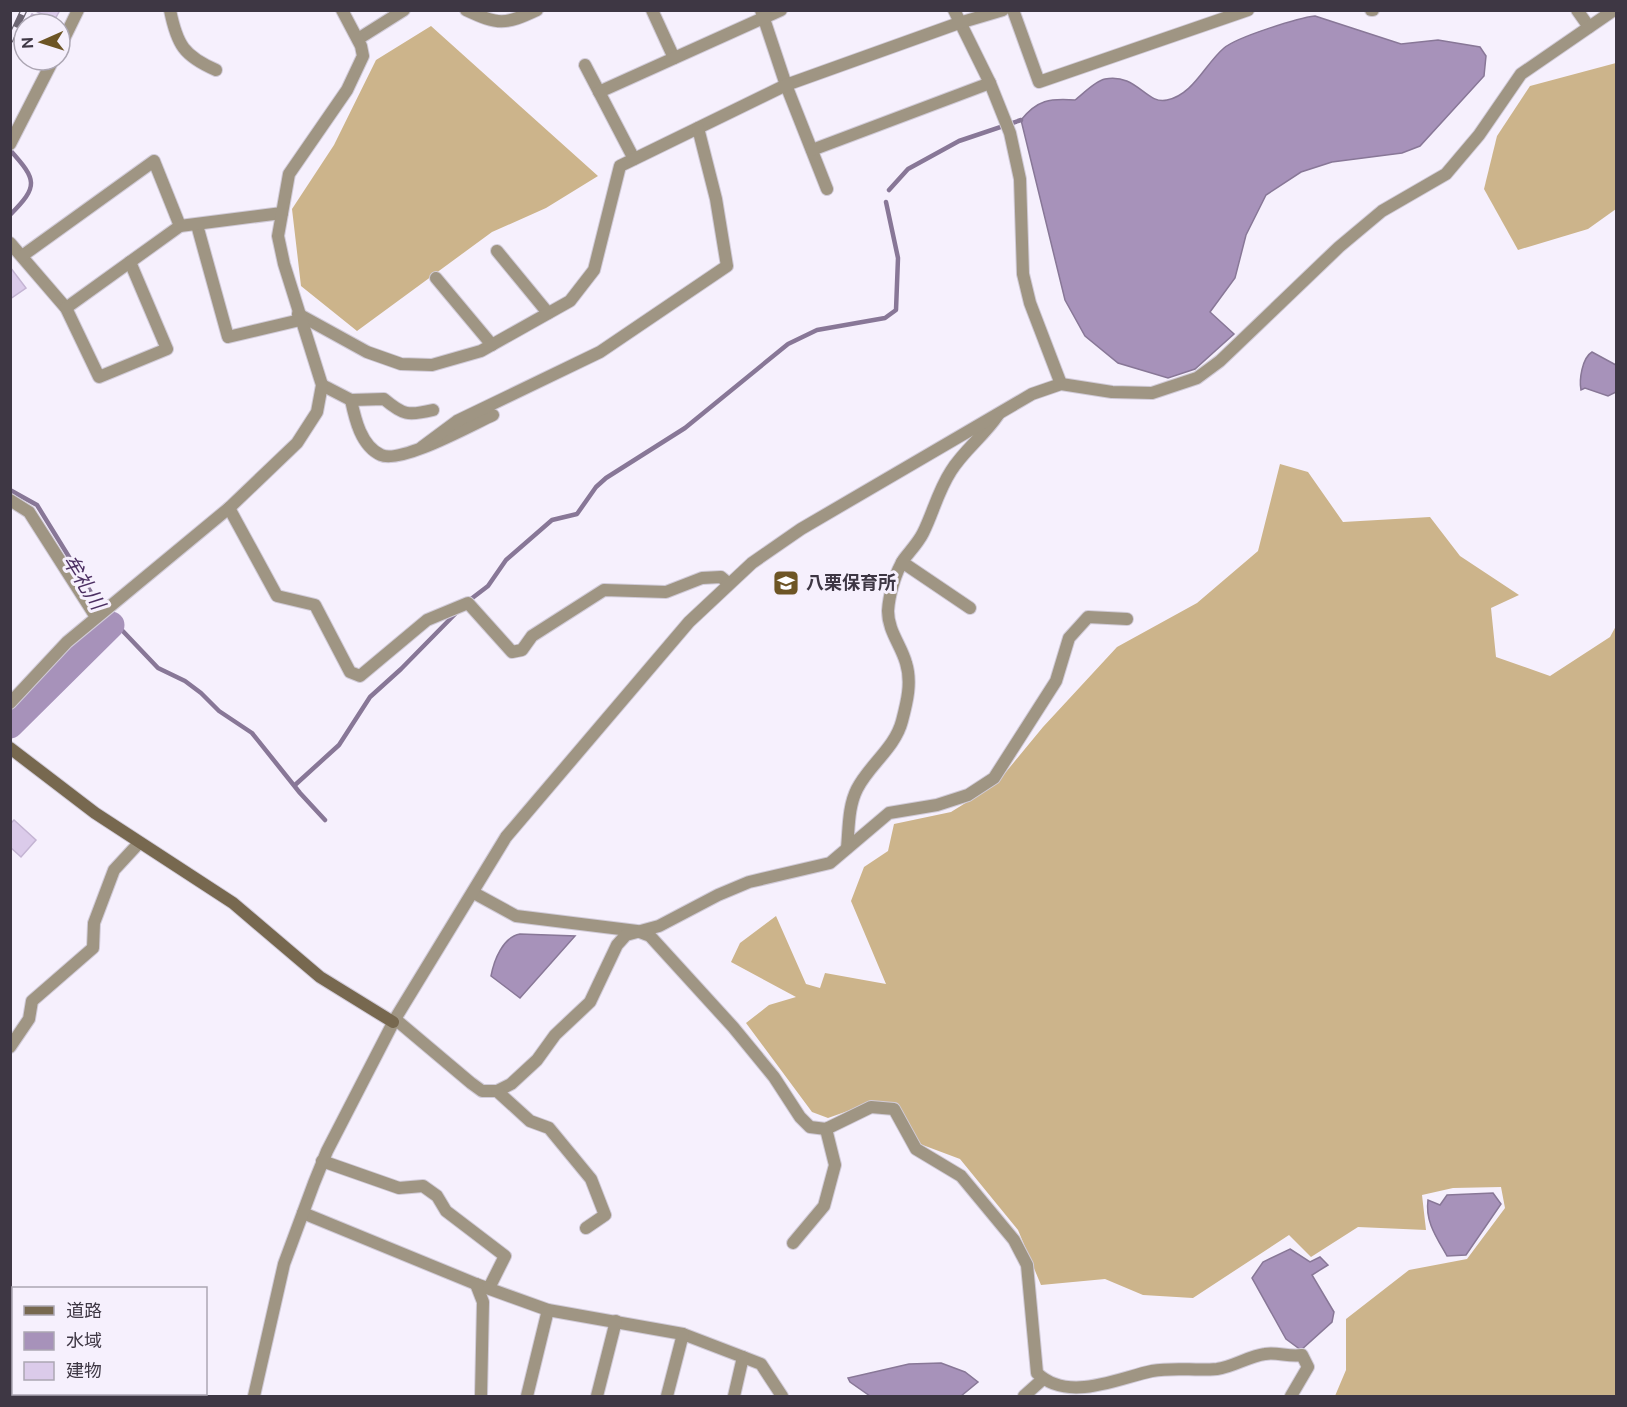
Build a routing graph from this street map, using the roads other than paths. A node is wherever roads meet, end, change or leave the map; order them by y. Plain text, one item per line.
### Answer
1 (170, 10) edge
2 (342, 10) edge
3 (404, 10) edge
4 (466, 10) edge
5 (537, 10) edge
6 (652, 10) edge
7 (781, 10) edge
8 (954, 10) edge
9 (1003, 10) edge
10 (1013, 10) edge
11 (1248, 10) edge
12 (1577, 10) edge
13 (1614, 10) edge
14 (762, 14) edge
15 (1218, 15) edge
16 (959, 23) junction
17 (1589, 27) junction
18 (358, 39) junction
19 (674, 58) junction
20 (585, 65) dead end
21 (216, 70) dead end
22 (47, 72) edge
23 (990, 83) junction
24 (786, 85) junction
25 (599, 92) junction
26 (698, 128) junction
27 (11, 142) edge
28 (812, 150) junction
29 (634, 159) junction
30 (827, 189) dead end
31 (282, 213) junction
32 (197, 225) junction
33 (180, 226) junction
34 (10, 243) edge
35 (497, 251) dead end
36 (22, 256) junction
37 (130, 262) junction
38 (436, 278) dead end
39 (66, 308) junction
40 (548, 313) junction
41 (299, 317) junction
42 (492, 345) junction
43 (1060, 384) junction
44 (322, 385) junction
45 (351, 400) junction
46 (433, 410) dead end
47 (999, 413) junction
48 (493, 415) dead end
49 (422, 447) junction
50 (10, 500) edge
51 (229, 508) junction
52 (902, 562) junction
53 (728, 583) junction
54 (970, 608) dead end
55 (96, 617) junction
56 (1127, 619) dead end
57 (10, 703) edge
58 (11, 751) edge
59 (139, 843) junction
60 (846, 848) junction
61 (474, 893) junction
62 (638, 931) junction
63 (394, 1021) junction
64 (10, 1047) edge
65 (497, 1091) junction
66 (826, 1129) junction
67 (322, 1161) junction
68 (303, 1213) junction
69 (586, 1228) dead end
70 (792, 1243) dead end
71 (476, 1284) junction
72 (489, 1288) junction
73 (549, 1310) junction
74 (616, 1321) junction
75 (683, 1334) junction
76 (743, 1357) junction
77 (1043, 1378) junction
78 (254, 1396) edge
79 (481, 1396) edge
80 (527, 1396) edge
81 (597, 1396) edge
82 (667, 1396) edge
83 (734, 1396) edge
84 (782, 1396) edge
85 (1024, 1396) edge
86 (1290, 1396) edge

1 - 21 street
2 - 18 street
3 - 18 street
4 - 5 street
6 - 19 street
7 - 14 street
8 - 16 street
9 - 16 street
10 - 15 street
11 - 15 street
12 - 17 street
13 - 17 street
14 - 19 street
14 - 24 street
16 - 23 street
16 - 24 street
17 - 43 street
18 - 31 street
19 - 25 street
20 - 25 street
22 - 27 street
23 - 28 street
23 - 43 street
24 - 26 street
24 - 28 street
25 - 29 street
26 - 29 street
26 - 49 street
28 - 30 street
29 - 40 street
31 - 32 street
31 - 41 street
32 - 33 street
32 - 41 street
33 - 36 street
33 - 37 street
34 - 36 street
35 - 40 street
36 - 39 street
37 - 39 street
37 - 39 street
38 - 42 street
40 - 42 street
41 - 42 street
41 - 44 street
43 - 47 street
44 - 45 street
44 - 51 street
45 - 46 street
45 - 49 street
47 - 52 street
47 - 53 street
48 - 49 street
50 - 55 street
51 - 53 street
51 - 55 street
52 - 54 street
52 - 60 street
53 - 61 street
55 - 57 street
56 - 60 street
58 - 59 street
59 - 63 street
59 - 64 street
60 - 62 street
61 - 62 street
61 - 63 street
62 - 65 street
62 - 66 street
63 - 65 street
63 - 67 street
65 - 69 street
66 - 70 street
66 - 77 street
67 - 68 street
67 - 72 street
68 - 71 street
68 - 78 street
71 - 72 street
71 - 79 street
72 - 73 street
73 - 74 street
73 - 80 street
74 - 75 street
74 - 81 street
75 - 76 street
75 - 82 street
76 - 83 street
76 - 84 street
77 - 85 street
77 - 86 street

